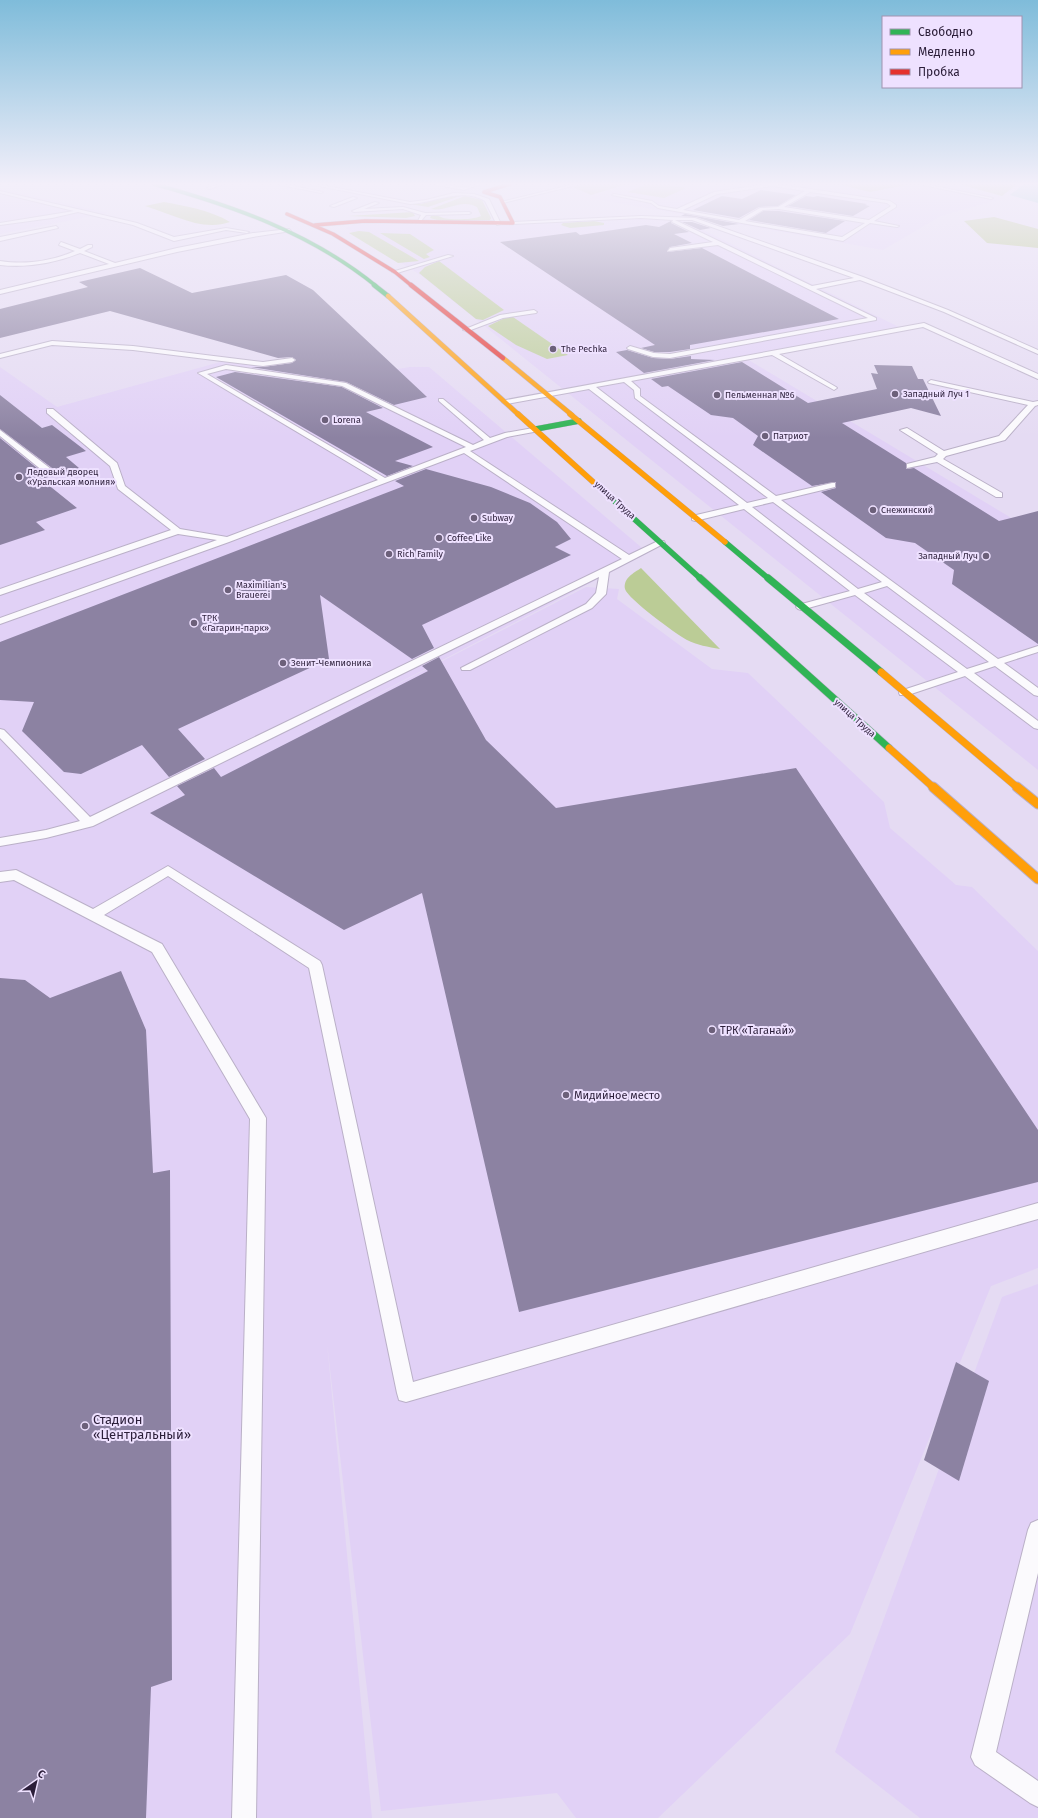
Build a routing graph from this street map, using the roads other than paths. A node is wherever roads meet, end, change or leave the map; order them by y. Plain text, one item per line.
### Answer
1 (93, 269) edge
2 (354, 269) edge
3 (390, 269) edge
4 (406, 269) edge
5 (772, 269) edge
6 (835, 269) edge
7 (395, 272) junction
8 (861, 278) junction
9 (811, 288) junction
10 (0, 292) edge
11 (534, 312) dead end
12 (466, 330) junction
13 (630, 348) dead end
14 (771, 352) junction
15 (1038, 352) edge
16 (0, 356) edge
17 (292, 360) dead end
18 (1038, 377) edge
19 (625, 380) junction
20 (930, 382) dead end
21 (590, 386) junction
22 (834, 388) dead end
23 (548, 394) junction
24 (441, 400) dead end
25 (506, 402) junction
26 (1035, 404) edge
27 (50, 411) dead end
28 (579, 420) junction
29 (536, 429) junction
30 (904, 430) dead end
31 (0, 432) edge
32 (490, 442) junction
33 (470, 449) junction
34 (940, 456) junction
35 (910, 466) dead end
36 (52, 474) dead end
37 (385, 481) junction
38 (832, 485) dead end
39 (999, 495) dead end
40 (774, 499) junction
41 (745, 506) junction
42 (695, 518) junction
43 (177, 531) junction
44 (226, 540) junction
45 (661, 543) junction
46 (628, 559) junction
47 (605, 570) junction
48 (888, 583) junction
49 (0, 592) edge
50 (857, 592) junction
51 (802, 607) junction
52 (0, 621) edge
53 (1038, 649) edge
54 (996, 663) junction
55 (466, 668) dead end
56 (966, 673) junction
57 (904, 693) junction
58 (1038, 693) edge
59 (1038, 726) edge
60 (0, 732) edge
61 (1038, 804) edge
62 (89, 823) junction
63 (0, 842) edge
64 (0, 877) edge
65 (1038, 880) edge
66 (93, 915) junction
67 (1038, 1211) edge
68 (1038, 1530) edge
69 (1038, 1794) edge
70 (244, 1818) edge

1 - 10 lane
2 - 25 main road, улица Труда
3 - 7 main road
4 - 7 lane
5 - 9 lane
6 - 8 lane
7 - 12 main road
8 - 9 lane
8 - 15 lane
9 - 13 lane
11 - 12 lane
12 - 23 main road
14 - 18 lane
14 - 19 lane
14 - 22 lane
16 - 17 lane
19 - 21 lane
19 - 40 lane
20 - 26 lane
21 - 23 lane
21 - 41 lane
23 - 25 lane
23 - 28 main road
24 - 32 lane
25 - 29 main road, улица Труда
26 - 34 lane
27 - 43 lane
28 - 29 main road
28 - 42 main road
29 - 32 lane
29 - 45 main road, улица Труда
30 - 34 lane
31 - 36 lane
32 - 33 lane
33 - 37 lane
33 - 37 lane
33 - 46 lane
34 - 35 lane
34 - 39 lane
37 - 44 lane
38 - 40 lane
40 - 41 lane
40 - 48 lane
41 - 42 lane
41 - 50 lane
42 - 51 main road
43 - 44 lane
43 - 49 lane
44 - 52 lane
45 - 46 lane
45 - 65 main road, улица Труда
46 - 47 lane
47 - 55 lane
47 - 62 lane
48 - 50 lane
48 - 54 lane
50 - 51 lane
50 - 56 lane
51 - 57 main road
53 - 54 lane
54 - 56 lane
54 - 58 lane
56 - 57 lane
56 - 59 lane
57 - 61 main road
60 - 62 lane
62 - 63 lane
64 - 66 lane
66 - 67 lane
66 - 70 lane
68 - 69 lane

